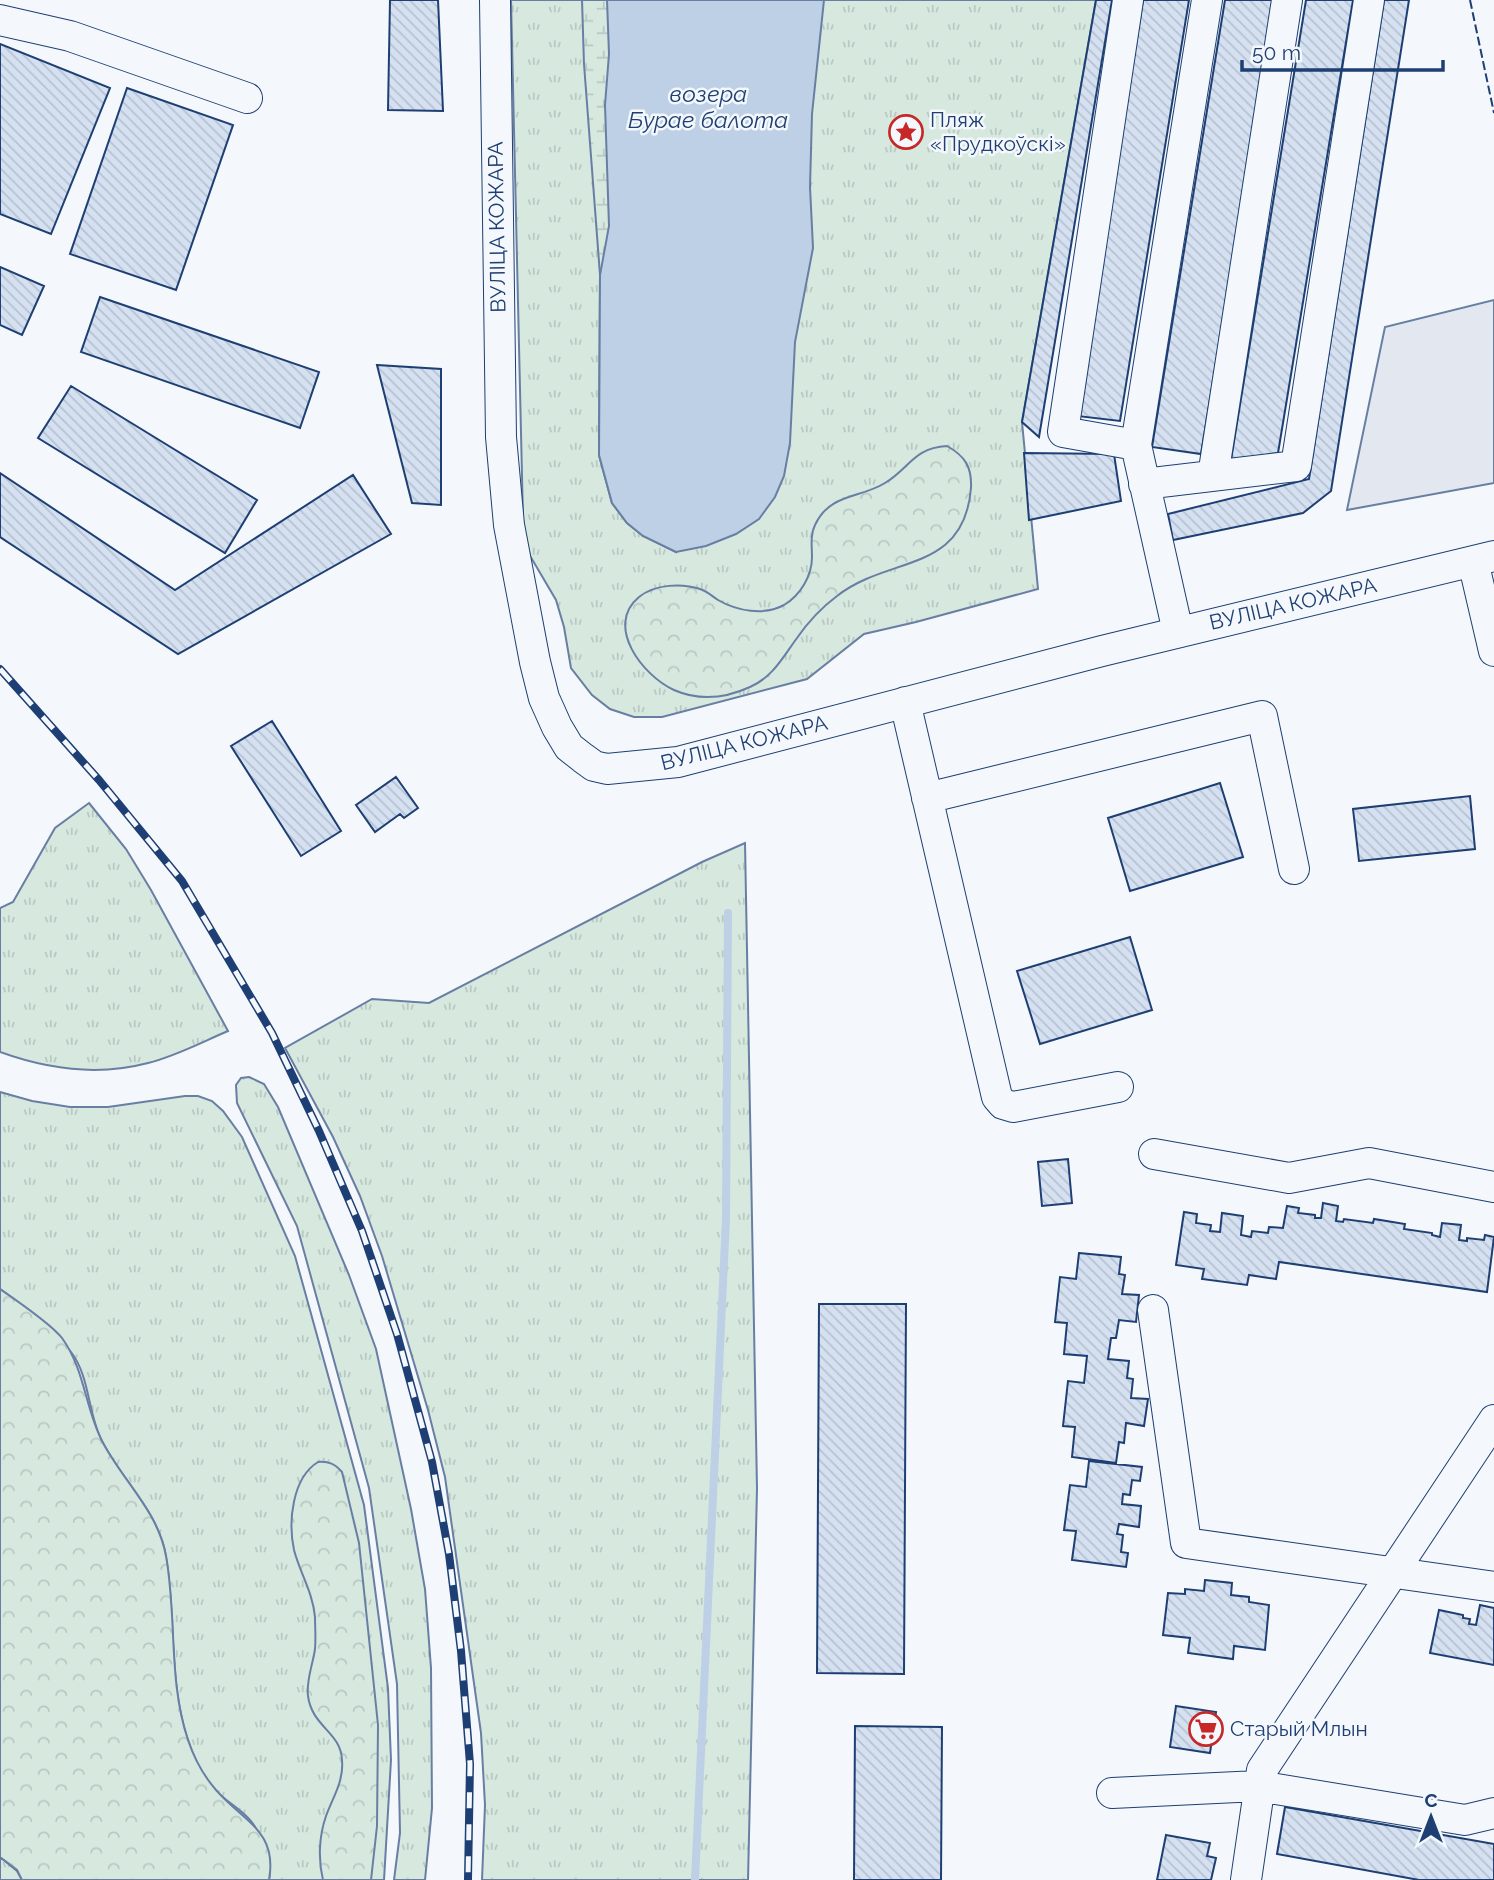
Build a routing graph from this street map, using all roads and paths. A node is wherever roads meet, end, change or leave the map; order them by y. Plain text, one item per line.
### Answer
1 (495, 0) edge
2 (1128, 0) edge
3 (1207, 0) edge
4 (1287, 0) edge
5 (1369, 0) edge
6 (0, 20) edge
7 (247, 98) dead end
8 (1136, 445) junction
9 (1213, 476) junction
10 (1144, 484) junction
11 (1484, 559) edge
12 (1178, 632) junction
13 (1493, 644) edge
14 (905, 702) junction
15 (927, 798) junction
16 (1294, 869) dead end
17 (1118, 1087) dead end
18 (1154, 1154) dead end
19 (1494, 1187) edge
20 (1153, 1310) dead end
21 (1494, 1420) edge
22 (1394, 1571) junction
23 (1494, 1587) edge
24 (1258, 1786) junction
25 (1112, 1793) dead end
26 (1494, 1813) edge
27 (1246, 1880) edge

1 - 14 street, ВУЛІЦА КОЖАРА
2 - 8 street
3 - 8 street
4 - 9 street
5 - 9 street
6 - 7 street
8 - 10 street
9 - 10 street
10 - 12 street
11 - 12 street, ВУЛІЦА КОЖАРА
11 - 13 street
12 - 14 street, ВУЛІЦА КОЖАРА
14 - 15 street
15 - 16 street
15 - 17 street
18 - 19 street
20 - 22 street
21 - 22 street
22 - 23 street
22 - 24 street
24 - 25 street
24 - 26 street
24 - 27 street

